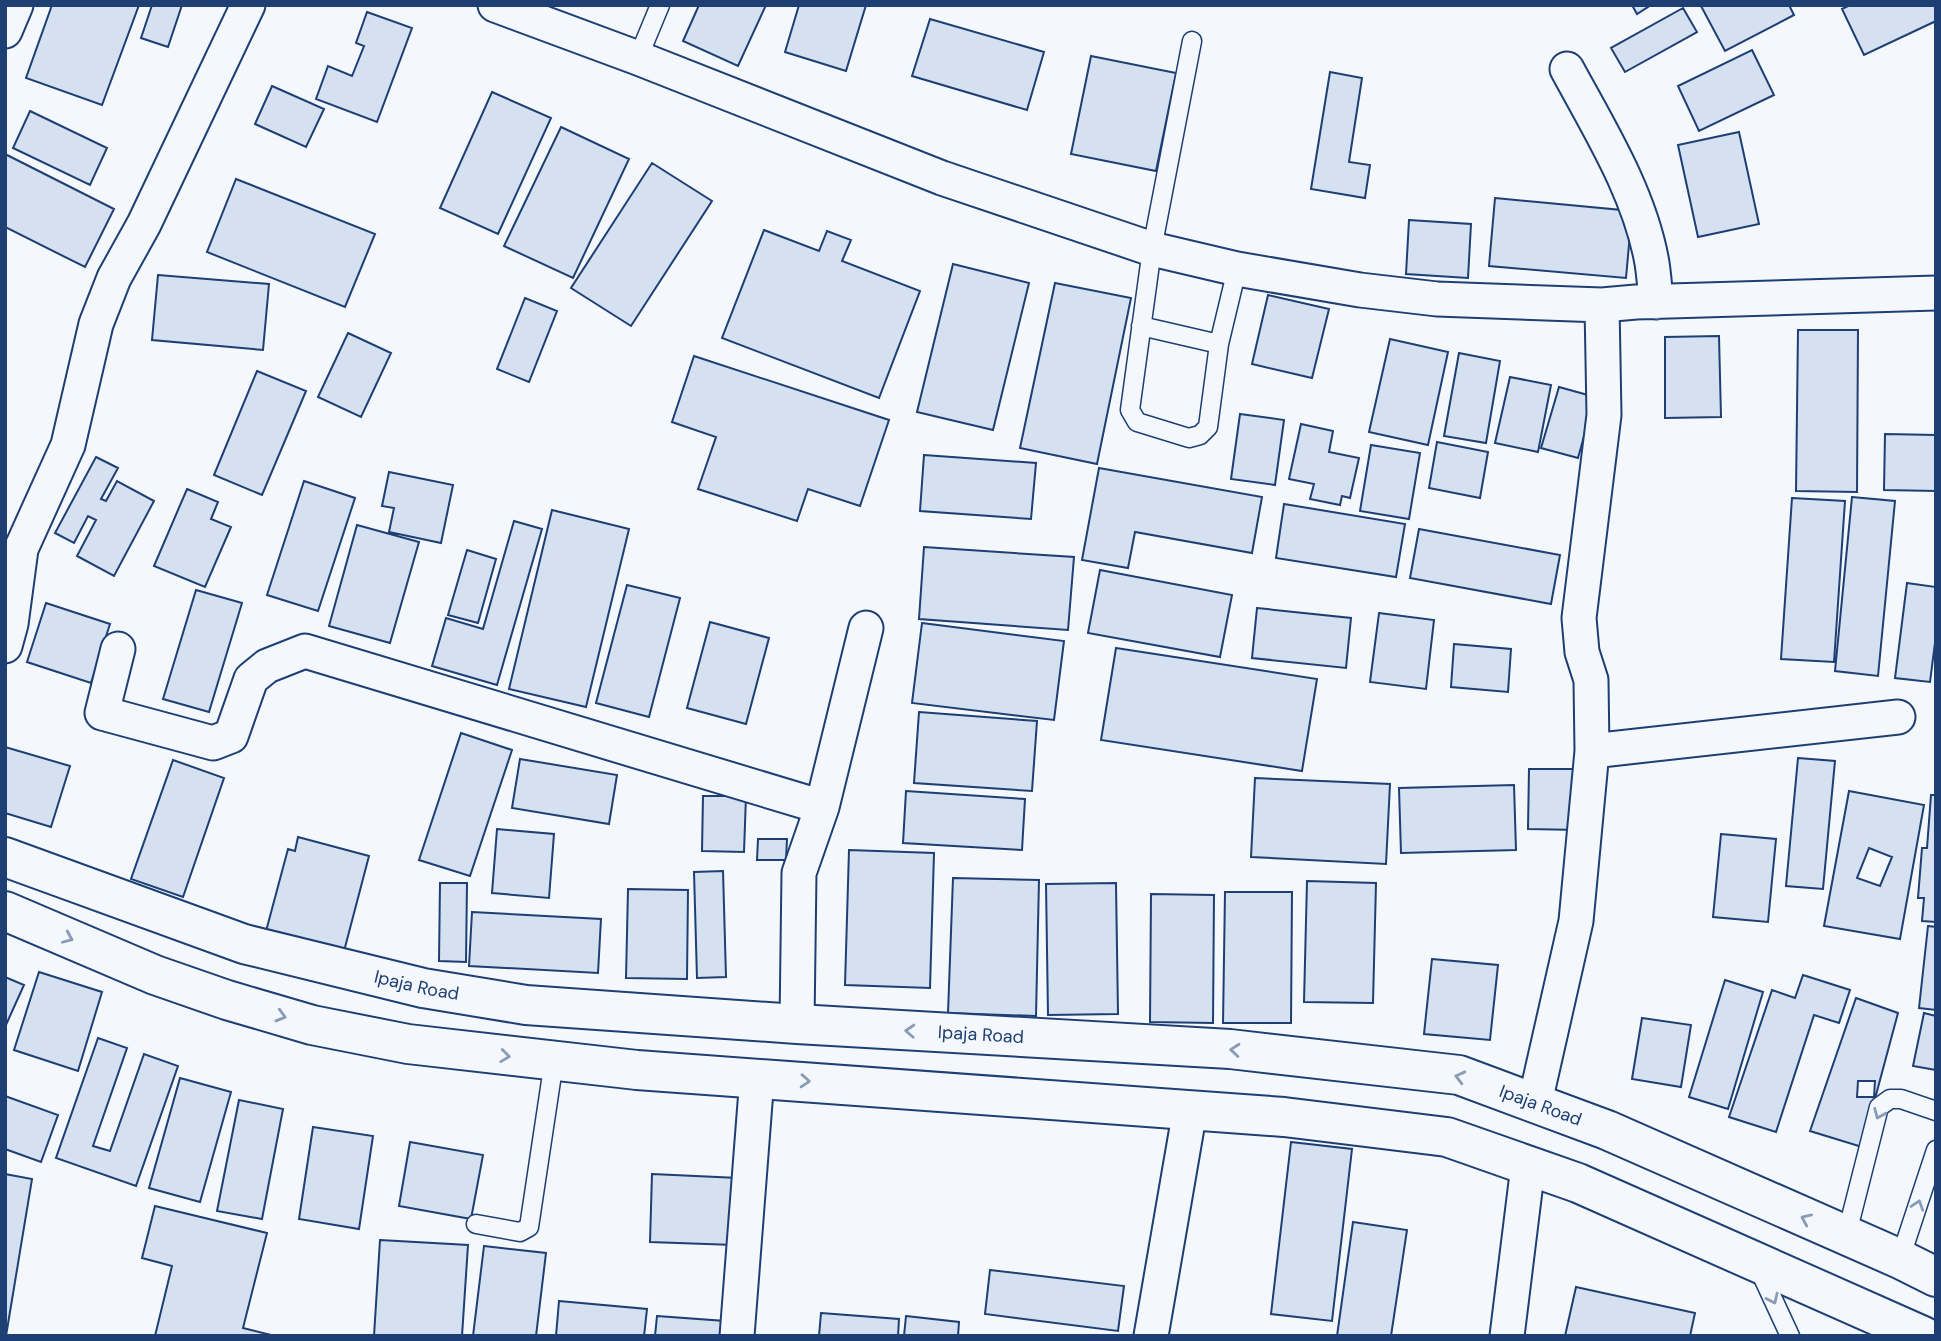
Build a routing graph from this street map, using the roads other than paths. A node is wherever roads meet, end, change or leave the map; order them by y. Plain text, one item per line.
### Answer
1 (16, 5) edge
2 (248, 5) edge
3 (495, 5) edge
4 (660, 5) edge
5 (5, 31) edge
6 (1192, 41) dead end
7 (638, 58) junction
8 (1567, 69) dead end
9 (1152, 249) junction
10 (1237, 269) junction
11 (1936, 293) edge
12 (1656, 302) junction
13 (1602, 305) junction
14 (1141, 326) junction
15 (1219, 344) junction
16 (866, 628) dead end
17 (5, 646) edge
18 (118, 649) dead end
19 (1898, 717) dead end
20 (1592, 751) junction
21 (822, 807) junction
22 (5, 857) edge
23 (5, 911) edge
24 (797, 1024) junction
25 (554, 1061) junction
26 (757, 1077) junction
27 (1535, 1102) junction
28 (1191, 1110) junction
29 (1936, 1111) edge
30 (1936, 1150) edge
31 (1528, 1166) junction
32 (476, 1224) dead end
33 (1846, 1237) junction
34 (1900, 1259) junction
35 (1756, 1263) junction
36 (1936, 1277) edge
37 (737, 1336) edge
38 (1151, 1336) edge
39 (1507, 1336) edge
40 (1790, 1336) edge
41 (1923, 1336) edge

1 - 5 street
2 - 17 street
3 - 7 street
4 - 7 lane
6 - 9 lane
7 - 9 street
8 - 12 street
9 - 10 street
9 - 14 lane
10 - 13 street
10 - 15 lane
11 - 12 street
12 - 13 street
13 - 20 street
14 - 15 lane
14 - 15 lane
16 - 21 street
18 - 21 street
19 - 20 street
20 - 27 street
21 - 24 street
22 - 24 main road, Ipaja Road
23 -> 25 main road
27 -> 24 main road, Ipaja Road
25 - 26 main road
25 - 32 lane
26 -> 28 main road
26 - 37 street
33 -> 27 main road, Ipaja Road
28 - 31 main road
28 - 38 street
29 -> 33 lane
34 -> 30 lane
31 - 35 main road
31 - 39 street
33 - 34 main road, Ipaja Road
34 - 36 main road, Ipaja Road
35 -> 40 lane
35 - 41 main road

